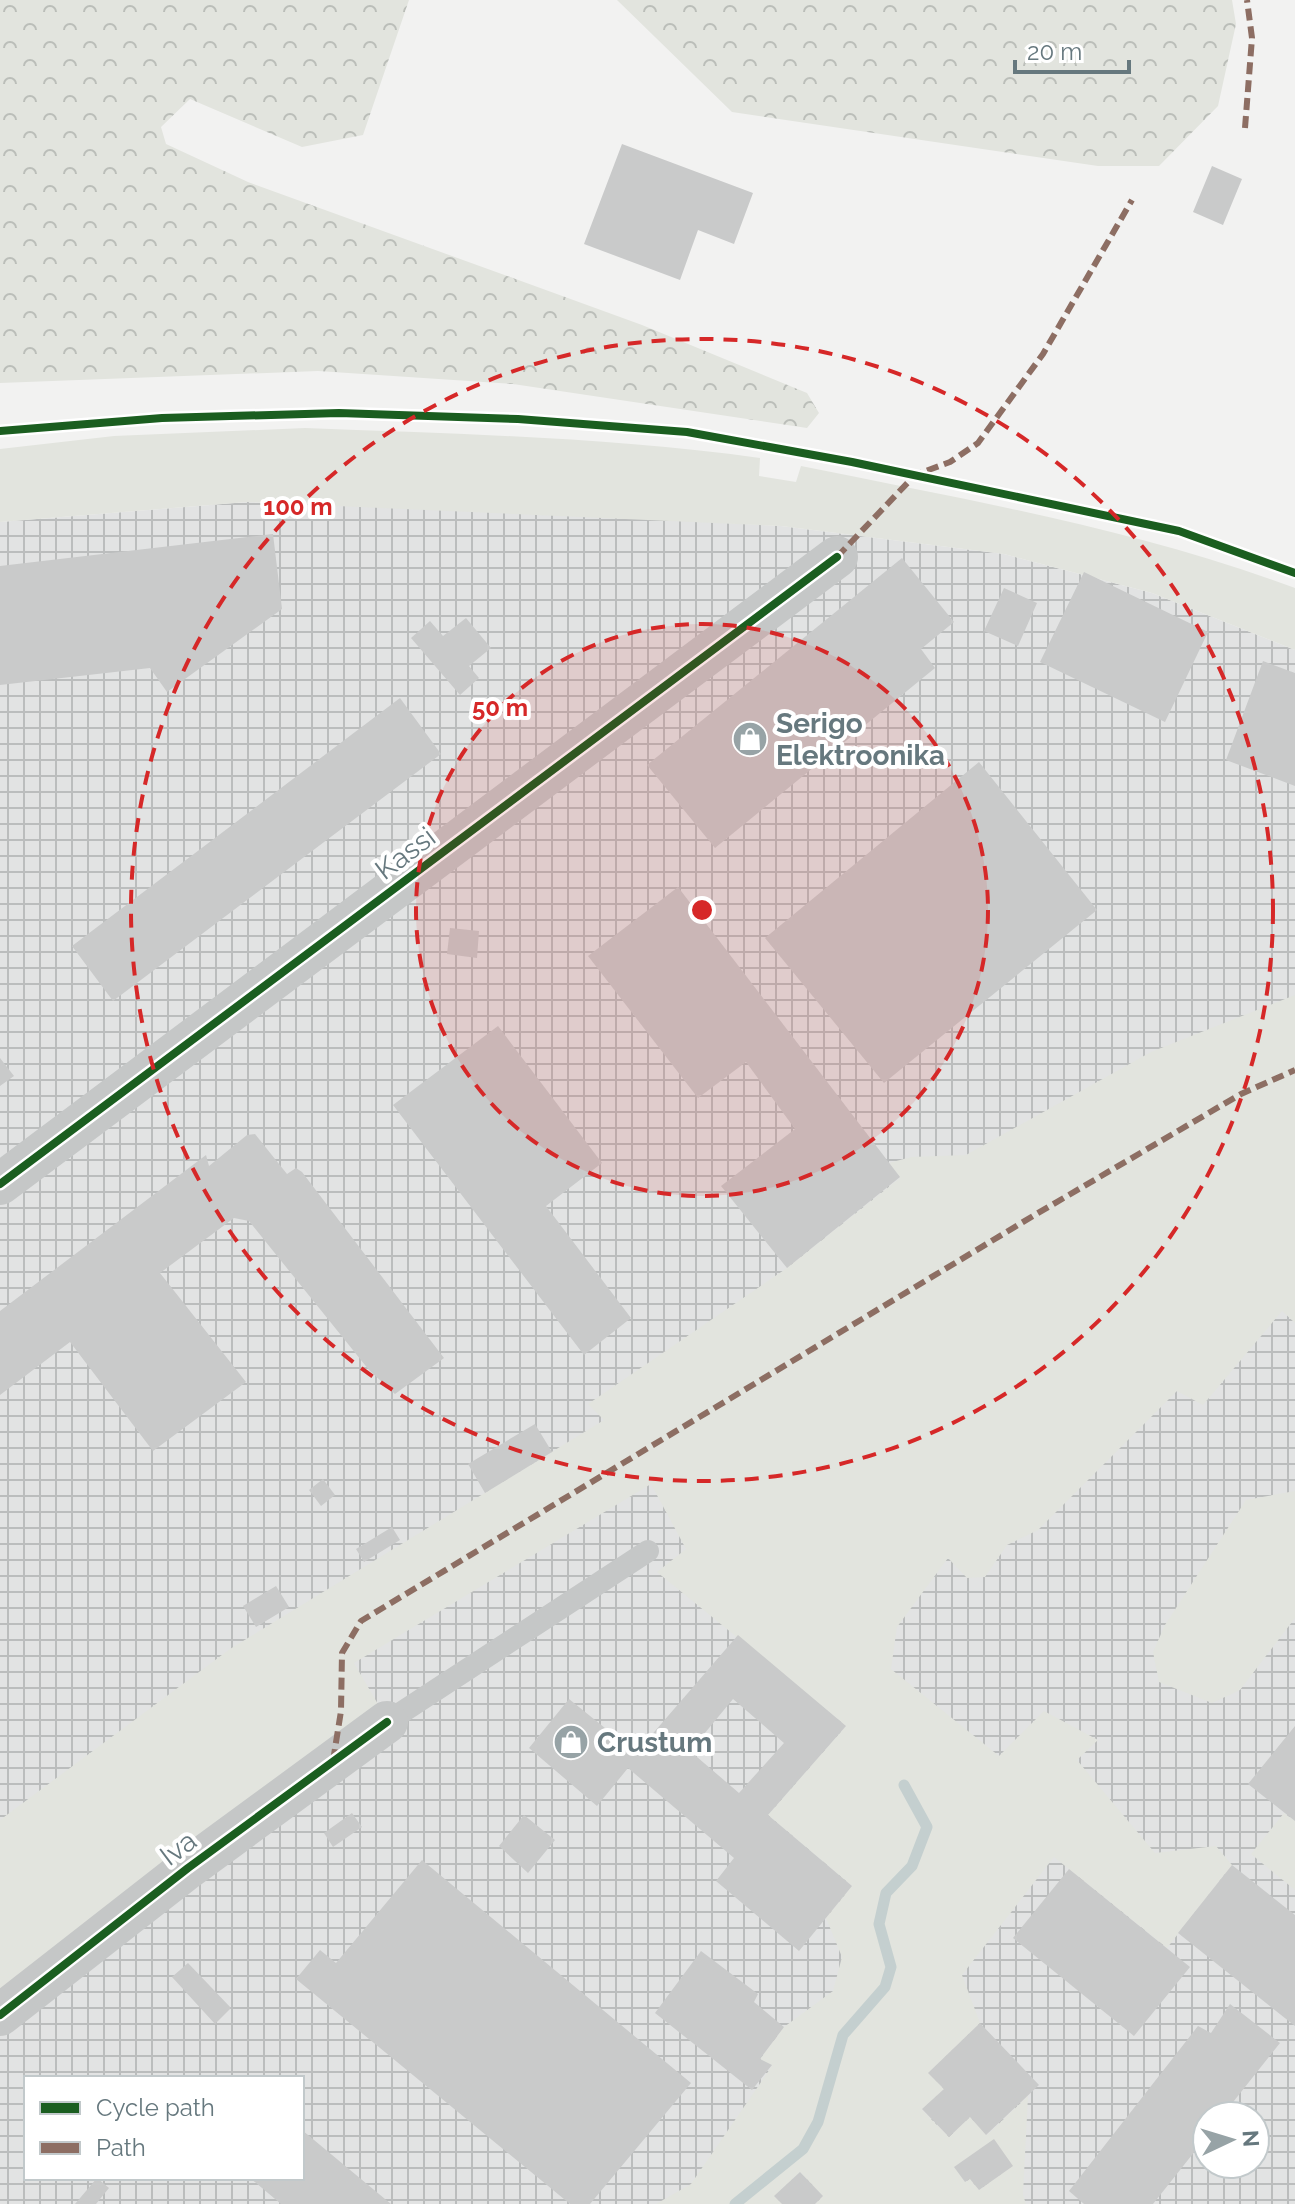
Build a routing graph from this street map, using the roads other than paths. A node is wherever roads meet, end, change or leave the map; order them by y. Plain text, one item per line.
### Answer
1 (837, 557) dead end
2 (0, 1184) edge
3 (648, 1551) dead end
4 (387, 1722) joint
5 (0, 2015) edge

1 - 2 street, Kassi
3 - 4 lane, Iva
4 - 5 street, Iva

